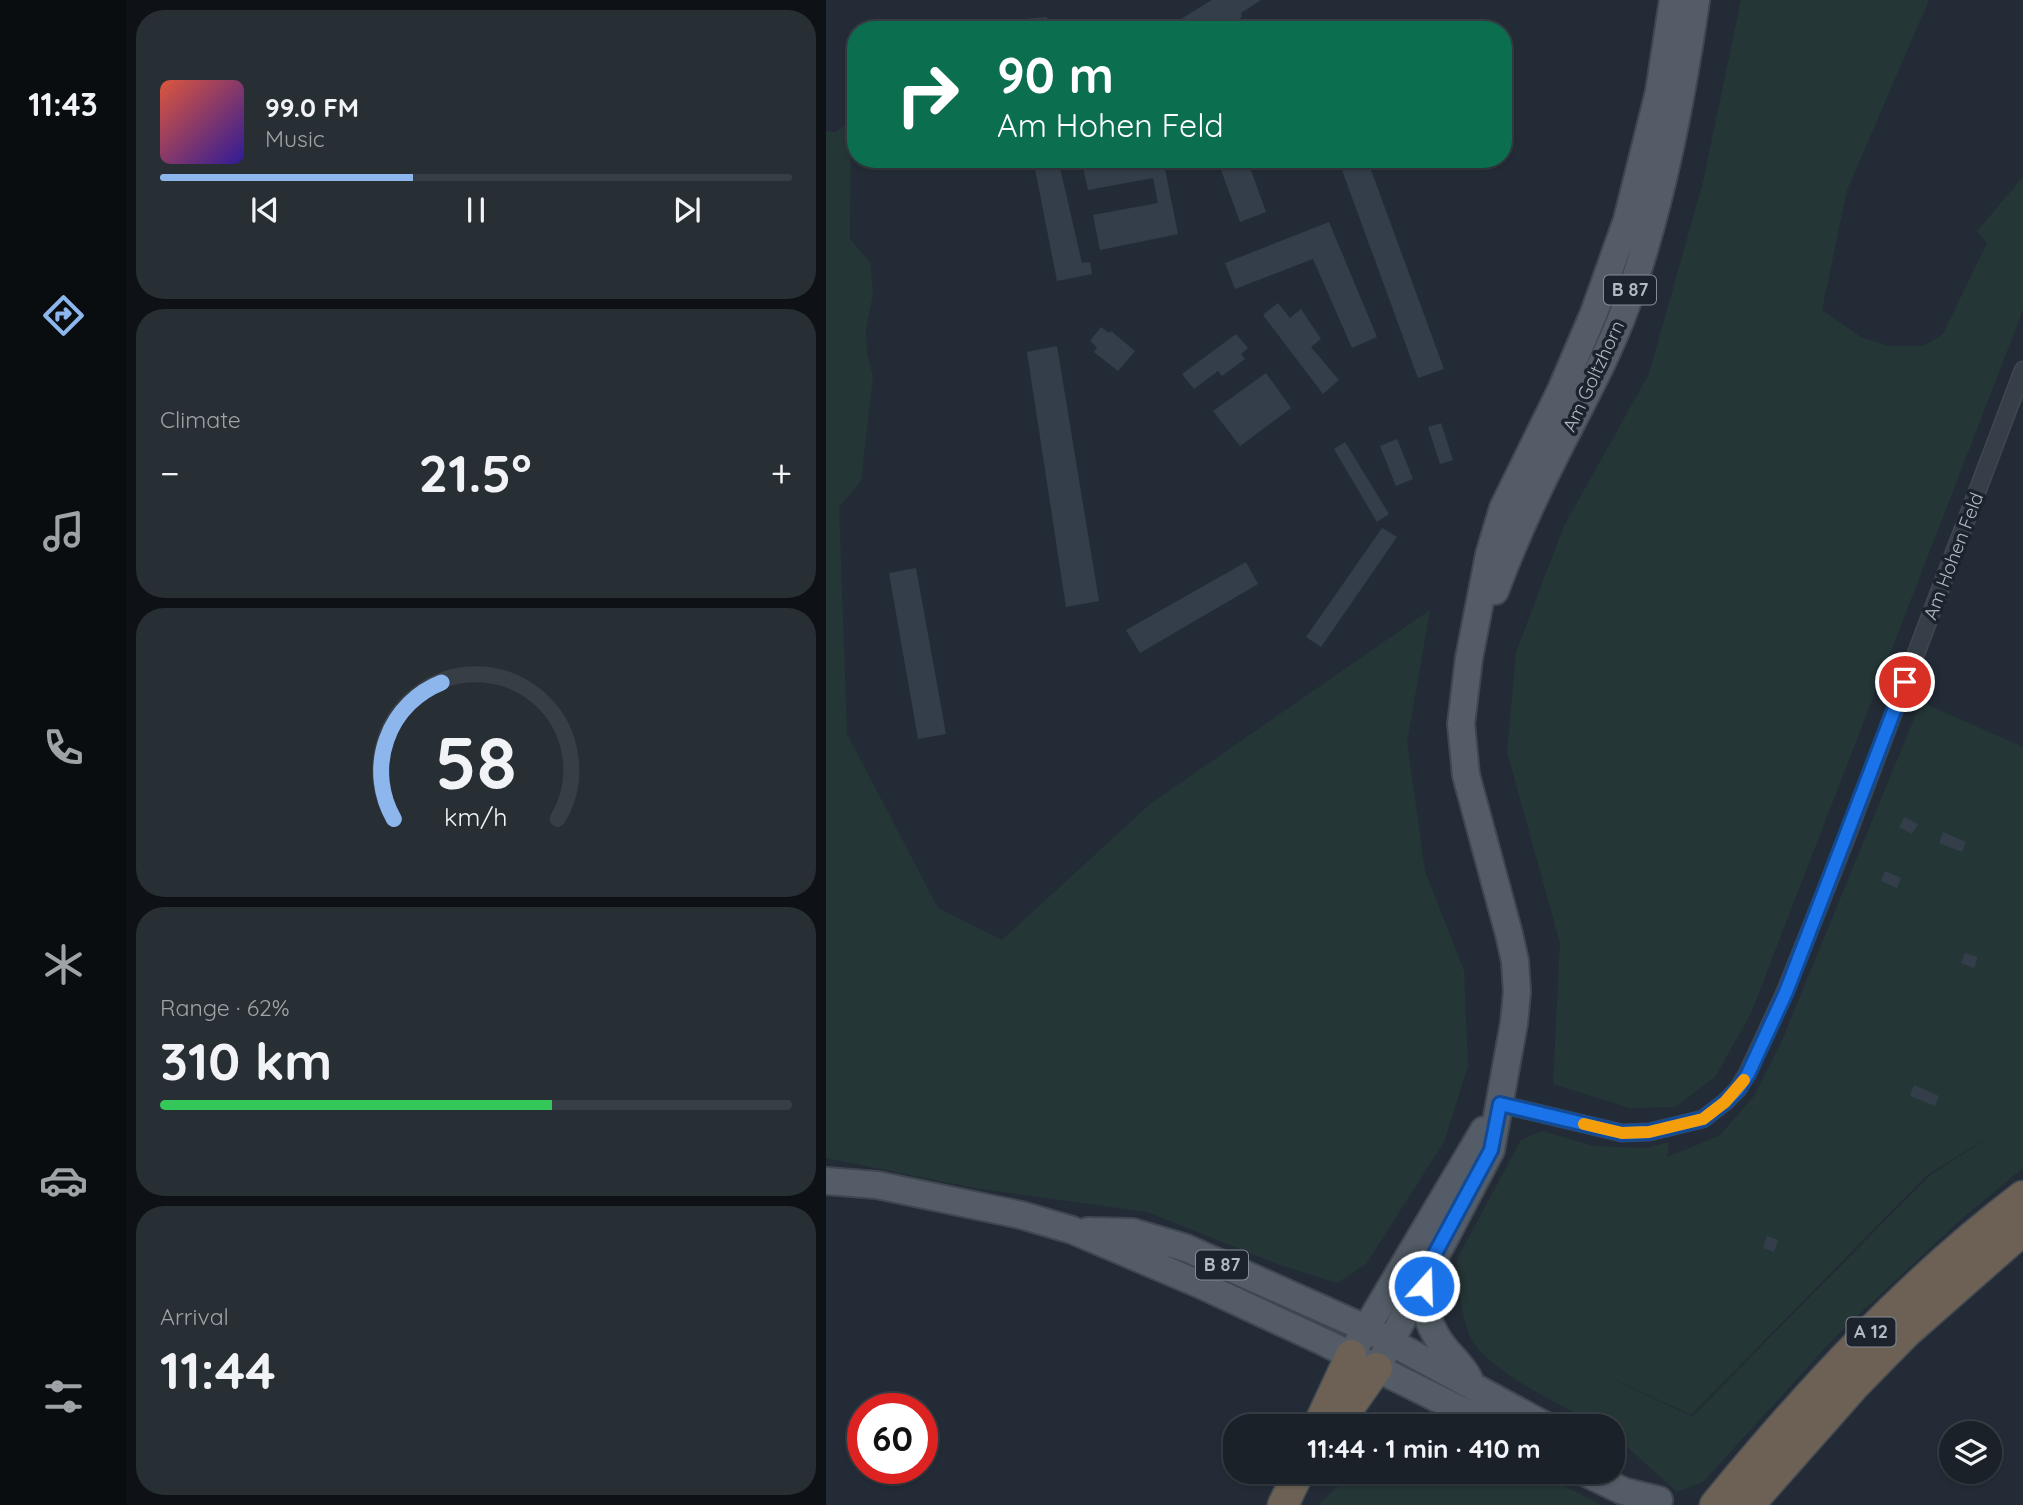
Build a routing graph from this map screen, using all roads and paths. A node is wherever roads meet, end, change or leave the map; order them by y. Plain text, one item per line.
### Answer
1 (1673, 0) edge
2 (1696, 0) edge
3 (2023, 370) edge
4 (1469, 658) junction
5 (1500, 1104) junction
6 (826, 1181) edge
7 (2023, 1196) edge
8 (1072, 1230) junction
9 (2023, 1230) edge
10 (1431, 1261) junction
11 (1366, 1328) junction
12 (1390, 1341) junction
13 (1364, 1362) junction
14 (1473, 1387) junction
15 (1327, 1414) edge
16 (1341, 1414) edge
17 (1469, 1414) edge
18 (1524, 1414) edge
19 (1625, 1476) edge
20 (1609, 1484) edge
21 (1747, 1494) edge
22 (1663, 1503) edge
23 (1715, 1505) edge

1 - 4 main road, Am Goltzhorn / B 87
2 - 4 main road, Am Goltzhorn / B 87
3 - 5 street, Am Hohen Feld
4 - 5 main road, Am Goltzhorn / B 87
5 - 10 main road, Am Goltzhorn / B 87
5 - 11 main road, Am Goltzhorn / B 87
6 - 8 main road, B 87
7 - 21 highway, A 12
8 - 11 main road, B 87
8 - 13 main road, B 87
9 - 21 highway, A 12
10 - 12 main road, Am Goltzhorn / B 87
10 - 14 main road
11 - 12 main road, B 87
11 - 13 main road, Am Goltzhorn / B 87
12 - 13 main road, Am Goltzhorn / B 87
12 - 14 main road
13 - 15 highway
13 - 16 highway
13 - 17 main road
14 - 18 main road
19 - 22 main road
20 - 22 main road
21 - 23 highway, A 12

